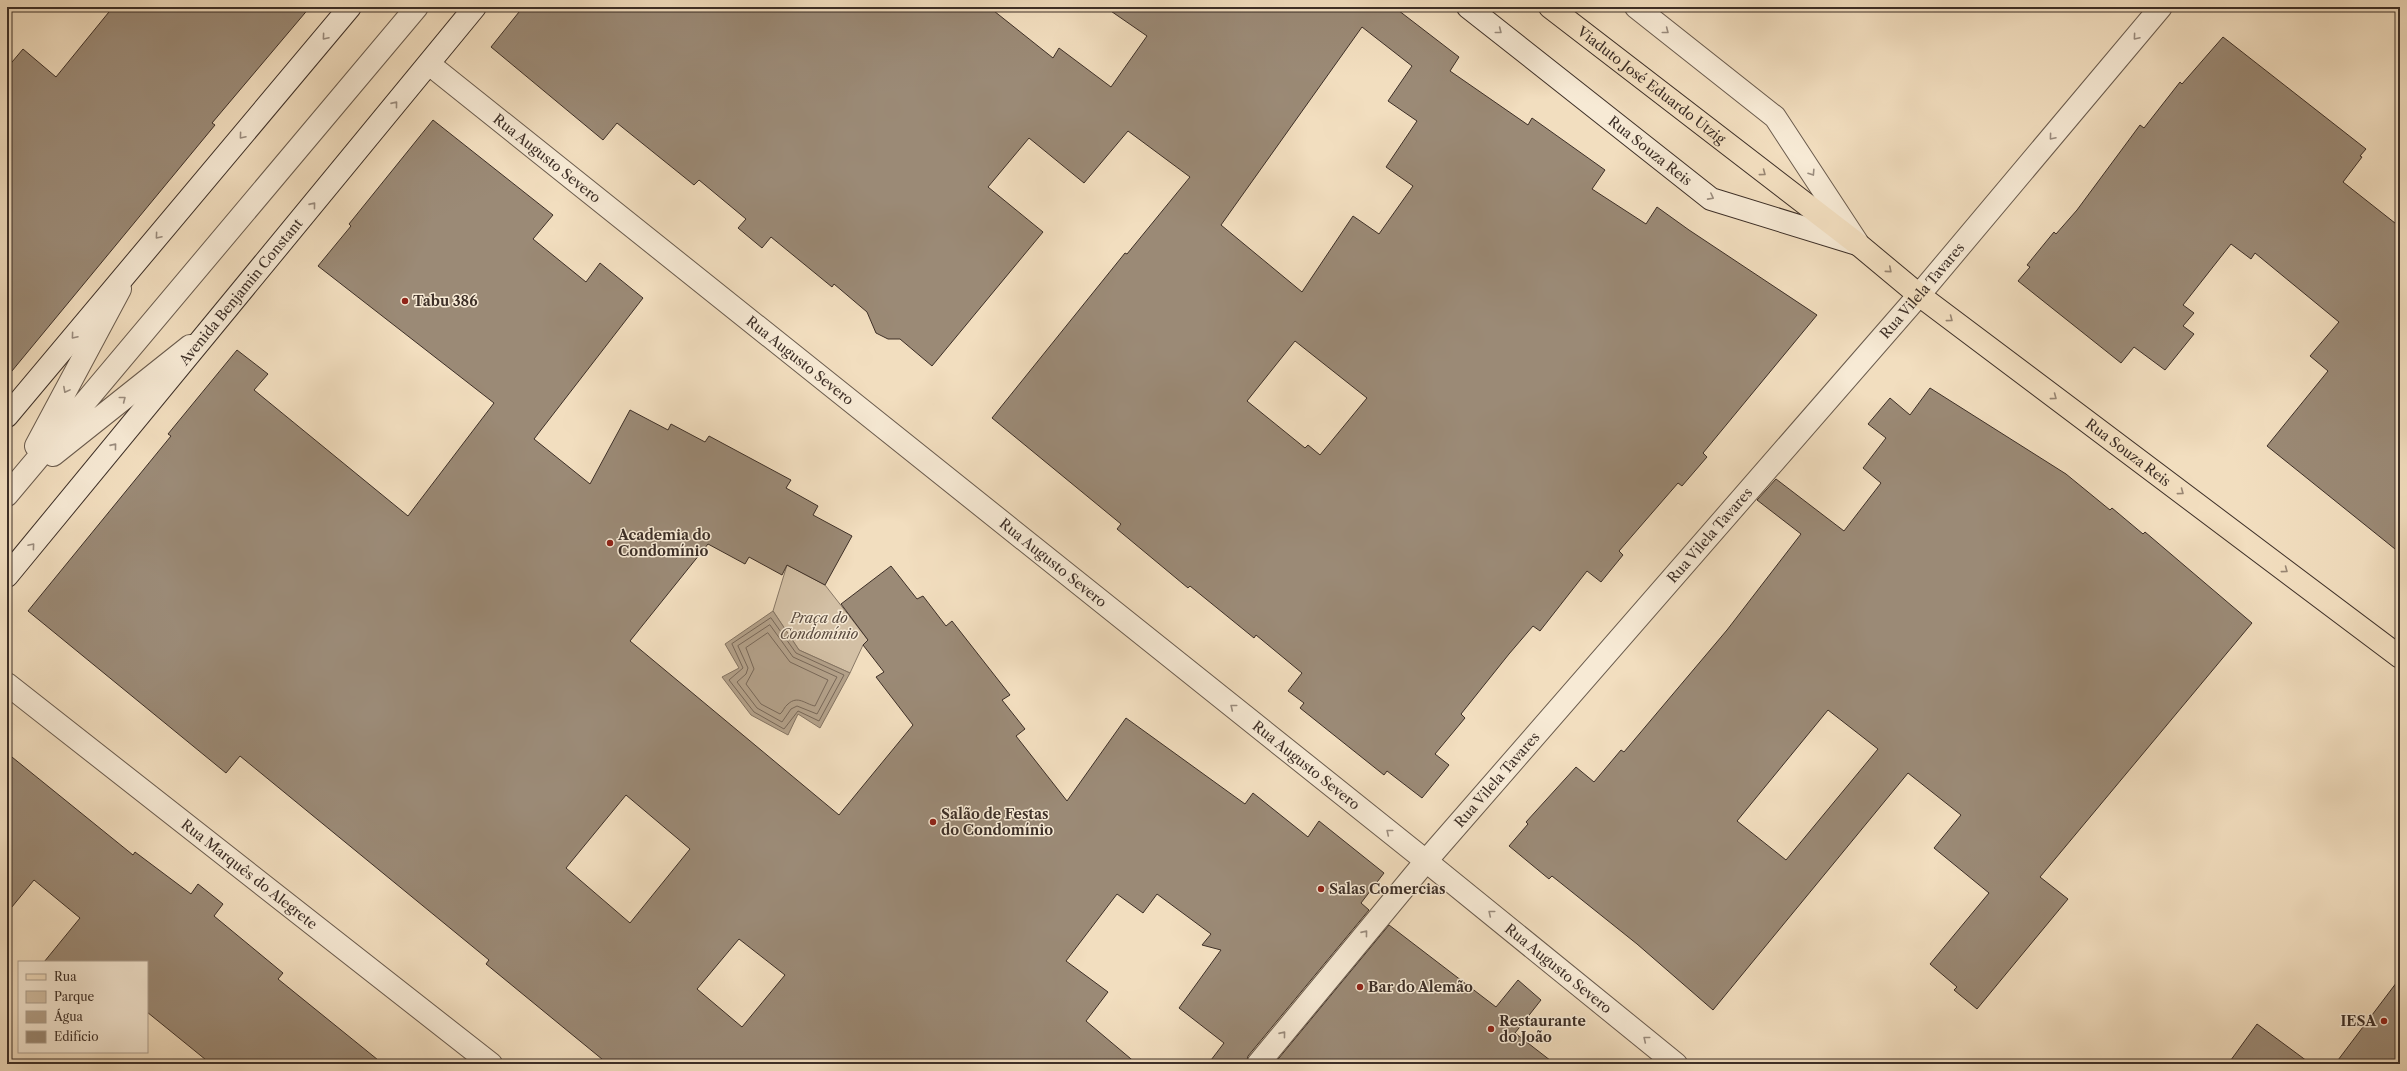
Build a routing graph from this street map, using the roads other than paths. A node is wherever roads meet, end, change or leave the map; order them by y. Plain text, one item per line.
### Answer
1 (350, 7) edge
2 (417, 7) edge
3 (475, 7) edge
4 (1468, 7) edge
5 (1550, 7) edge
6 (1636, 7) edge
7 (2161, 7) edge
8 (429, 64) junction
9 (1732, 149) joint
10 (1859, 245) junction
11 (130, 269) junction
12 (1919, 295) junction
13 (208, 332) junction
14 (7, 416) edge
15 (11, 490) edge
16 (7, 576) edge
17 (2400, 657) edge
18 (7, 684) edge
19 (1426, 861) junction
20 (491, 1064) edge
21 (1258, 1064) edge
22 (1676, 1064) edge

1 -> 11 street
2 - 15 street
3 - 8 street, Avenida Benjamin Constant
4 -> 10 street, Rua Souza Reis
5 - 9 main road, Viaduto José Eduardo Utzig
6 -> 10 street, Rua Souza Reis
7 -> 12 street, Rua Vilela Tavares
13 -> 8 street, Avenida Benjamin Constant
19 -> 8 street, Rua Augusto Severo
9 -> 10 main road, Rua Souza Reis
10 -> 12 main road, Rua Souza Reis
11 -> 14 street
11 -> 15 street
12 -> 17 main road, Rua Souza Reis
12 - 19 street, Rua Vilela Tavares
15 -> 13 street
16 -> 13 street, Avenida Benjamin Constant
18 - 20 street, Rua Marquês do Alegrete
21 -> 19 street, Rua Vilela Tavares
22 -> 19 street, Rua Augusto Severo

